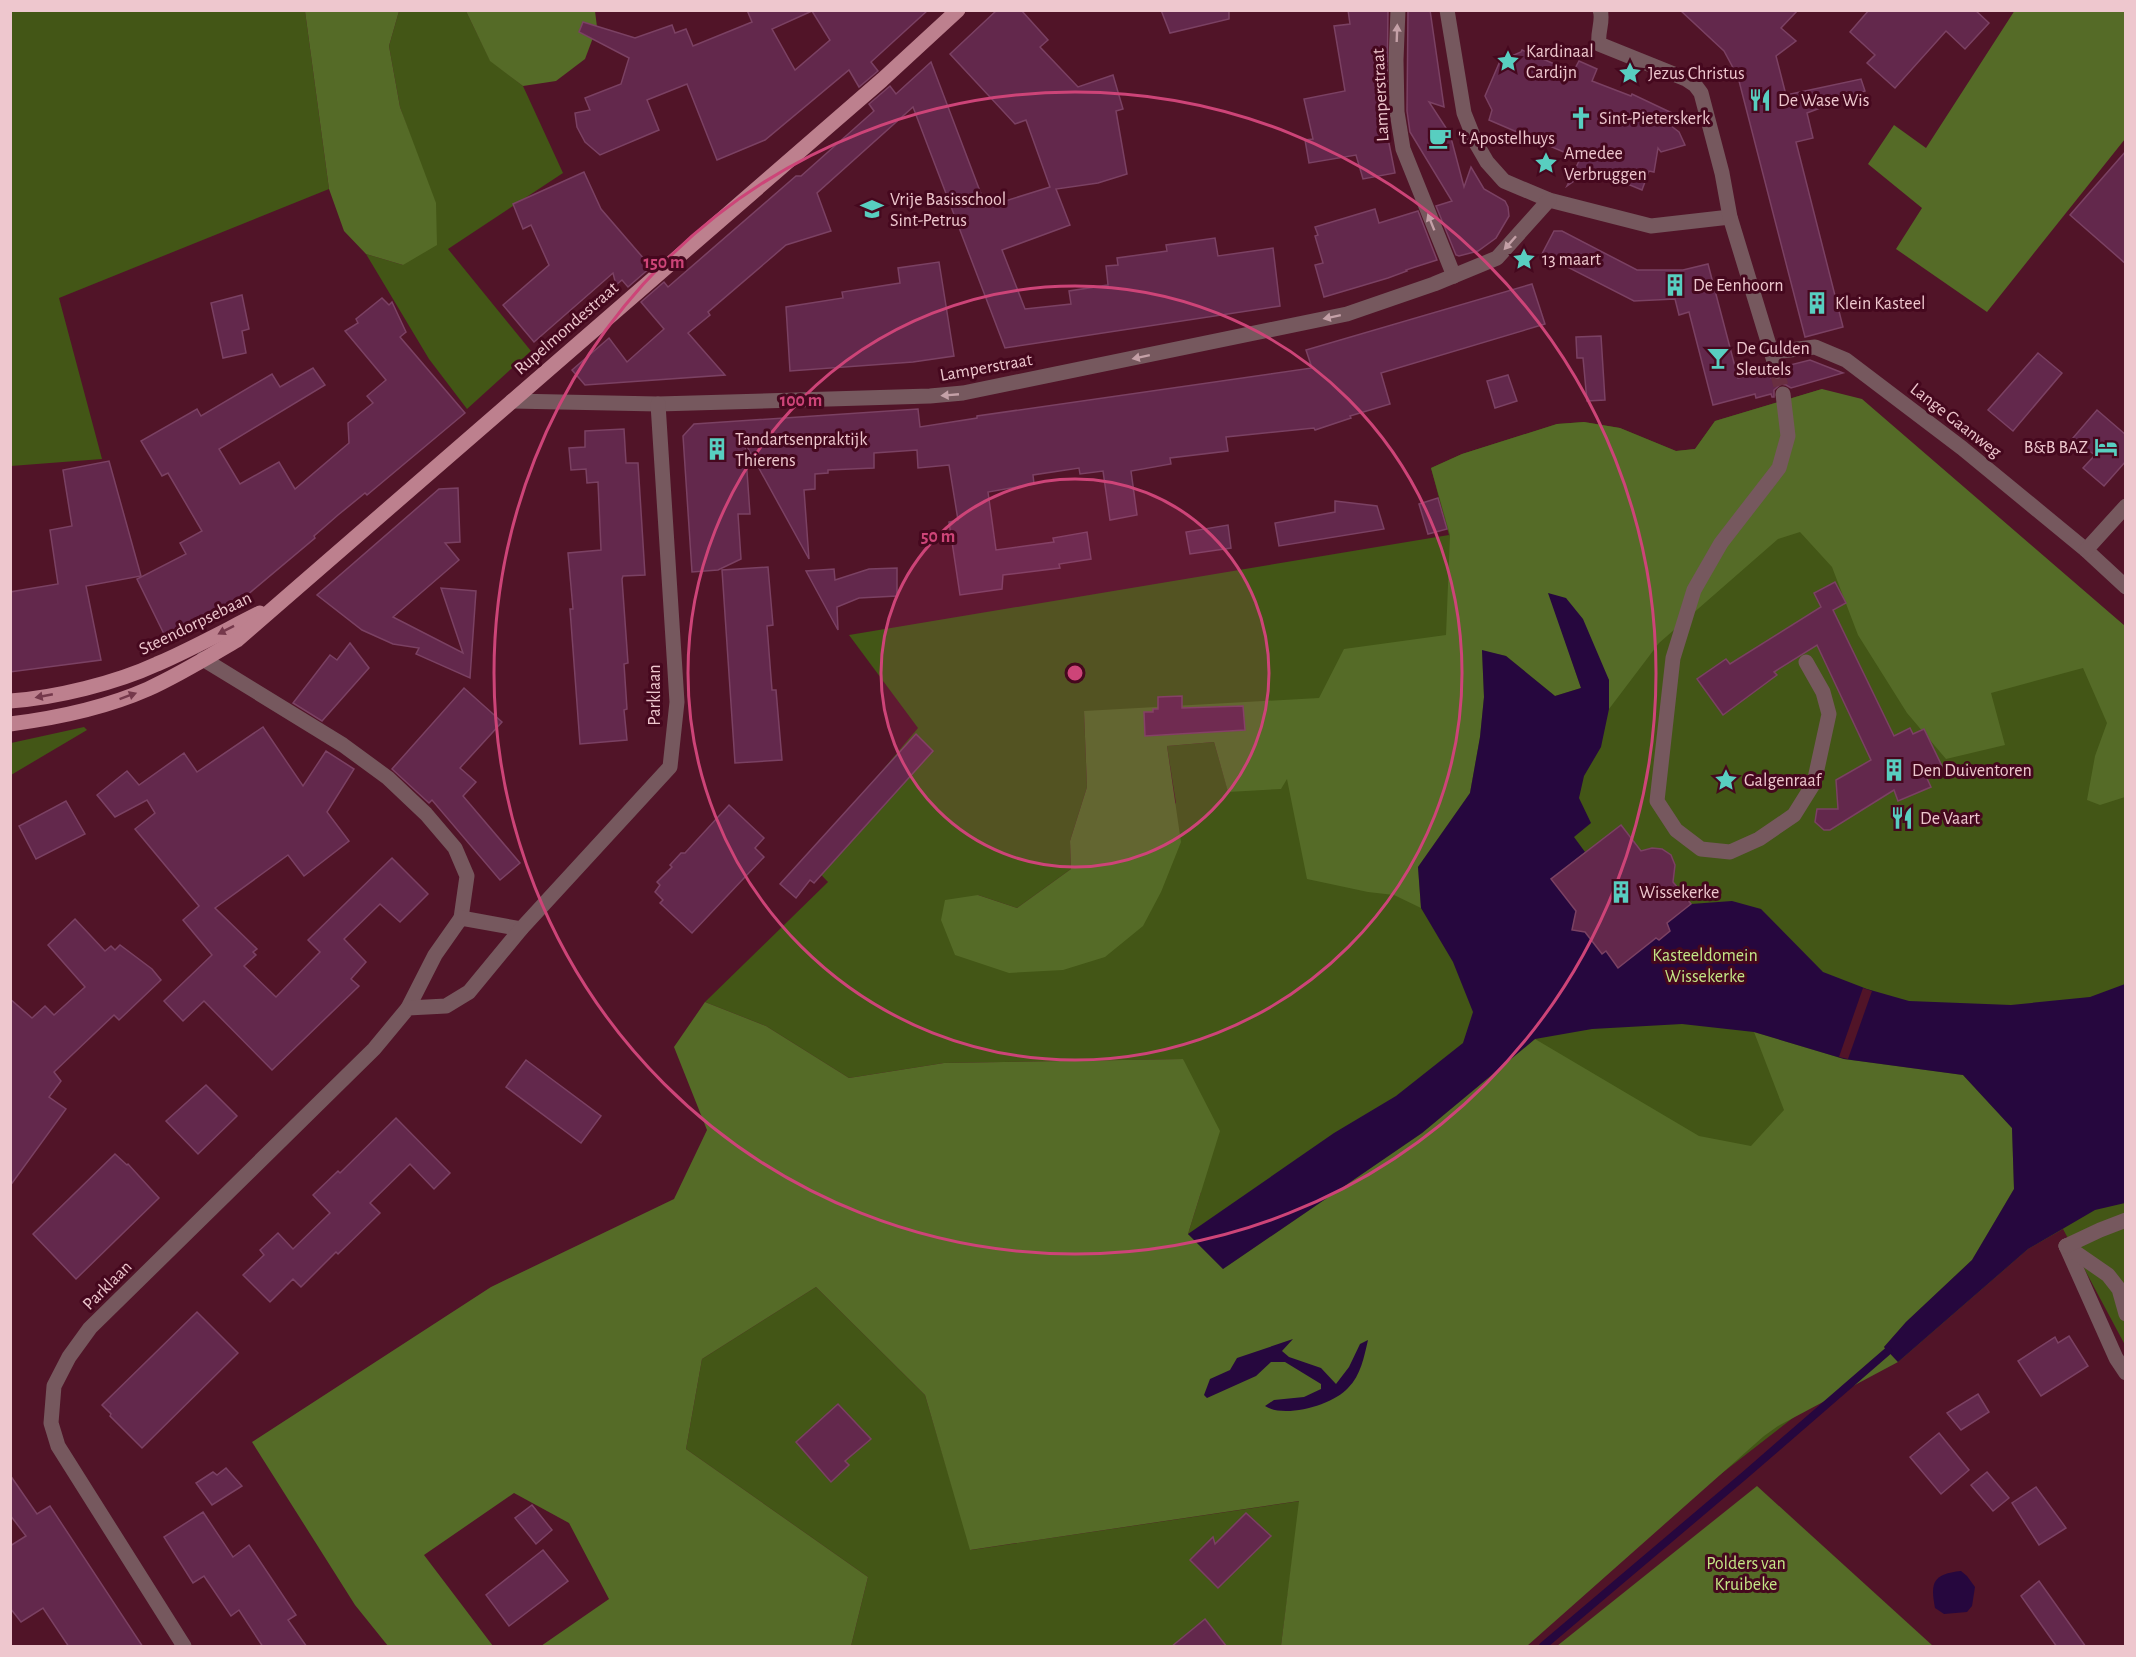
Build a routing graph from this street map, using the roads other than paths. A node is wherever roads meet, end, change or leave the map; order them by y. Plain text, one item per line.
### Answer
1 (958, 10) edge
2 (1398, 10) edge
3 (1447, 10) edge
4 (1600, 10) edge
5 (1549, 200) junction
6 (1730, 217) junction
7 (1454, 276) junction
8 (1773, 352) junction
9 (1777, 371) tunnel mouth
10 (1783, 394) tunnel mouth
11 (512, 401) junction
12 (658, 404) junction
13 (2126, 506) edge
14 (2086, 550) junction
15 (2126, 587) edge
16 (279, 603) junction
17 (203, 660) junction
18 (1806, 662) dead end
19 (10, 701) edge
20 (10, 724) edge
21 (461, 918) junction
22 (521, 929) junction
23 (408, 1008) junction
24 (2126, 1220) edge
25 (2066, 1246) junction
26 (2126, 1314) edge
27 (2126, 1373) edge
28 (184, 1647) edge

1 - 11 main road, Rupelmondestraat
7 -> 2 street, Lamperstraat
3 - 5 street
4 - 6 street
5 - 6 street
5 -> 7 street, Lamperstraat
6 - 8 street
7 -> 12 street, Lamperstraat
8 - 9 street
8 - 14 street, Lange Gaanweg
10 - 18 street
11 - 12 street, Lamperstraat
11 - 16 main road, Rupelmondestraat
12 - 22 street, Parklaan
13 - 14 street
14 - 15 street, Lange Gaanweg
16 - 17 main road, Steendorpsebaan
16 -> 19 main road, Steendorpsebaan
20 -> 17 main road, Steendorpsebaan
17 - 21 street, Parklaan
21 - 22 street
21 - 23 street, Parklaan
22 - 23 street, Parklaan
23 - 28 street, Parklaan
24 - 25 street
25 - 26 street
25 - 27 street

